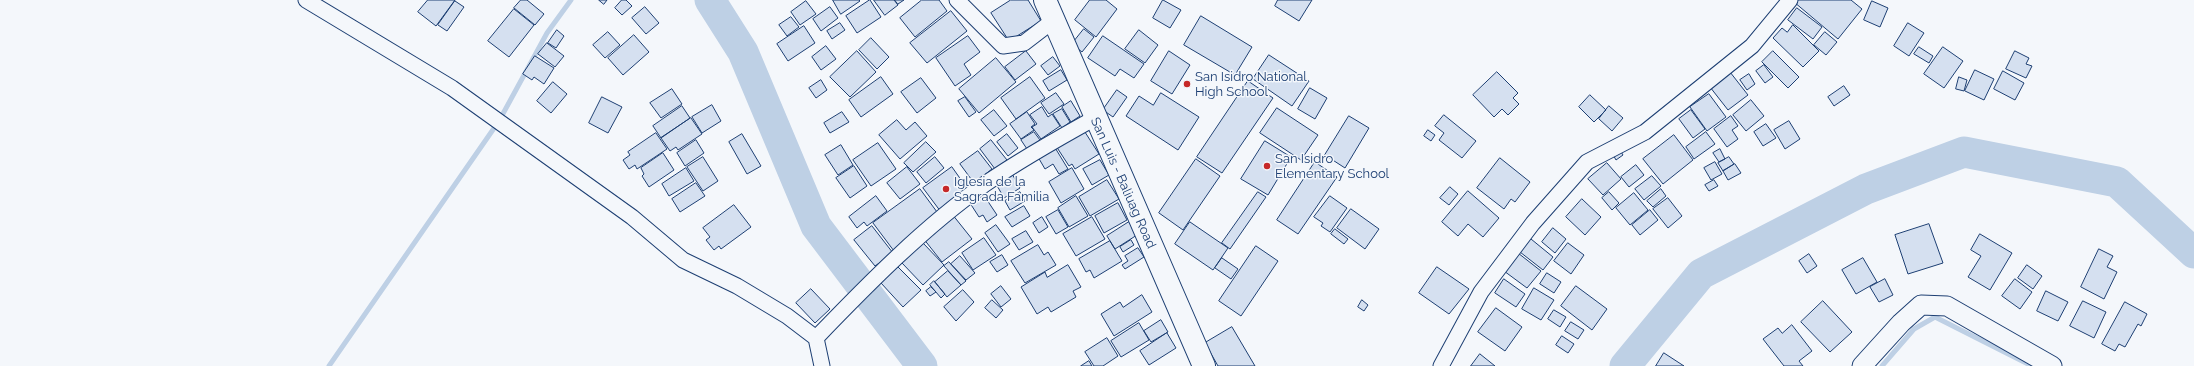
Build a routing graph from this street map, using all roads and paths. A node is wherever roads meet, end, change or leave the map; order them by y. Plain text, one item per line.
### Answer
1 (306, 0) edge
2 (957, 0) edge
3 (1045, 0) edge
4 (1790, 0) edge
5 (1054, 20) junction
6 (1095, 118) junction
7 (816, 338) junction
8 (822, 366) edge
9 (1204, 366) edge
10 (1441, 366) edge
11 (1862, 366) edge
12 (2052, 366) edge

1 - 7 street
2 - 5 street
3 - 5 main road, San Luis - Baliuag Road
4 - 10 street
5 - 6 main road, San Luis - Baliuag Road
6 - 7 street
6 - 9 main road, San Luis - Baliuag Road
7 - 8 street
11 - 12 street

